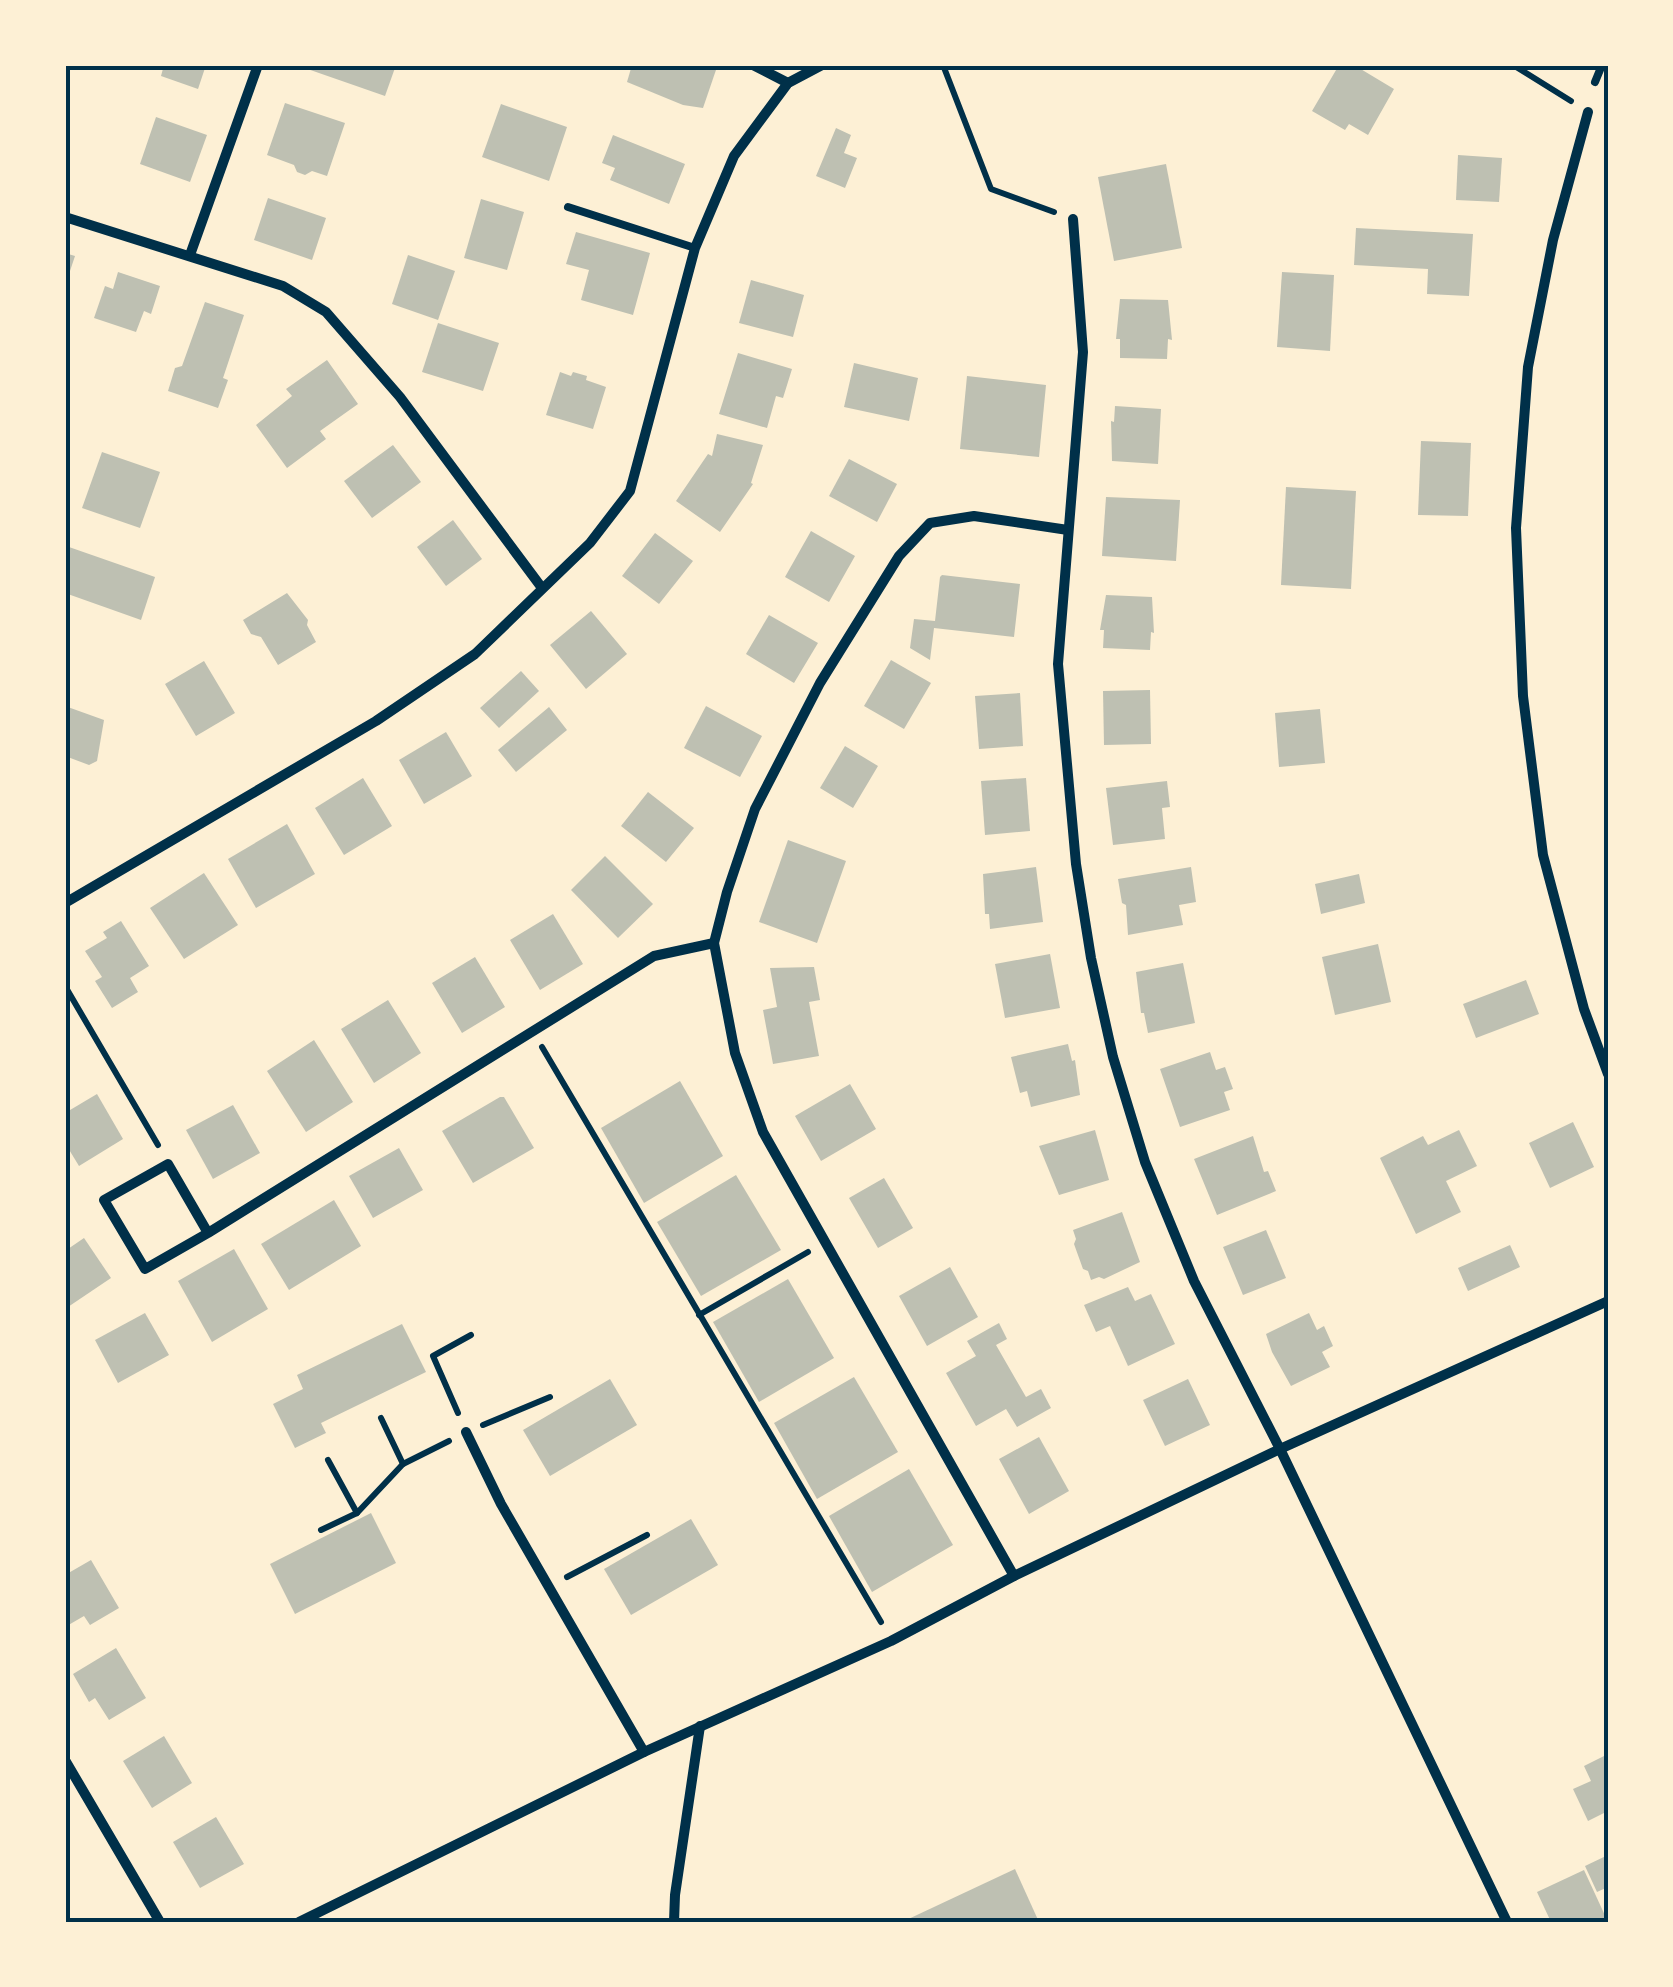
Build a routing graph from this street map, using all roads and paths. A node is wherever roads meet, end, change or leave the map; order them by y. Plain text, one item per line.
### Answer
1 (258, 65) edge
2 (753, 65) edge
3 (822, 65) edge
4 (943, 65) edge
5 (1513, 65) edge
6 (1602, 65) edge
7 (788, 82) junction
8 (1595, 82) dead end
9 (1588, 112) joint
10 (568, 207) dead end
11 (65, 216) edge
12 (1074, 219) joint
13 (695, 248) junction
14 (190, 255) junction
15 (1068, 530) junction
16 (542, 588) junction
17 (65, 903) edge
18 (714, 943) junction
19 (65, 986) edge
20 (532, 1030) junction
21 (1608, 1074) edge
22 (168, 1164) junction
23 (208, 1233) junction
24 (827, 1241) junction
25 (1608, 1301) edge
26 (699, 1315) junction
27 (471, 1335) dead end
28 (550, 1397) dead end
29 (380, 1418) dead end
30 (466, 1432) junction
31 (1280, 1448) junction
32 (328, 1460) dead end
33 (403, 1464) junction
34 (356, 1513) junction
35 (321, 1530) dead end
36 (646, 1535) dead end
37 (1014, 1576) junction
38 (549, 1587) junction
39 (891, 1641) junction
40 (700, 1726) junction
41 (644, 1752) junction
42 (65, 1760) edge
43 (160, 1922) edge
44 (299, 1922) edge
45 (674, 1922) edge
46 (1507, 1922) edge

1 - 14 street
2 - 7 street
3 - 7 street
4 - 12 path
5 - 9 path
6 - 8 lane
7 - 13 street
9 - 21 street
10 - 13 lane
11 - 14 street
12 - 15 street
13 - 16 street
14 - 16 street
15 - 18 street
15 - 31 street
16 - 17 street
18 - 20 street
18 - 24 street
19 - 22 path
20 - 23 street
20 - 26 path
22 - 23 street
22 - 23 street
24 - 26 path
24 - 37 street
25 - 31 street
26 - 39 path
27 - 30 path
28 - 30 path
29 - 33 path
30 - 33 path
30 - 38 street
31 - 37 street
31 - 46 street
32 - 34 path
33 - 34 path
34 - 35 path
36 - 38 path
37 - 39 street
38 - 41 street
39 - 40 street
40 - 41 street
40 - 45 street
41 - 44 street
42 - 43 street

